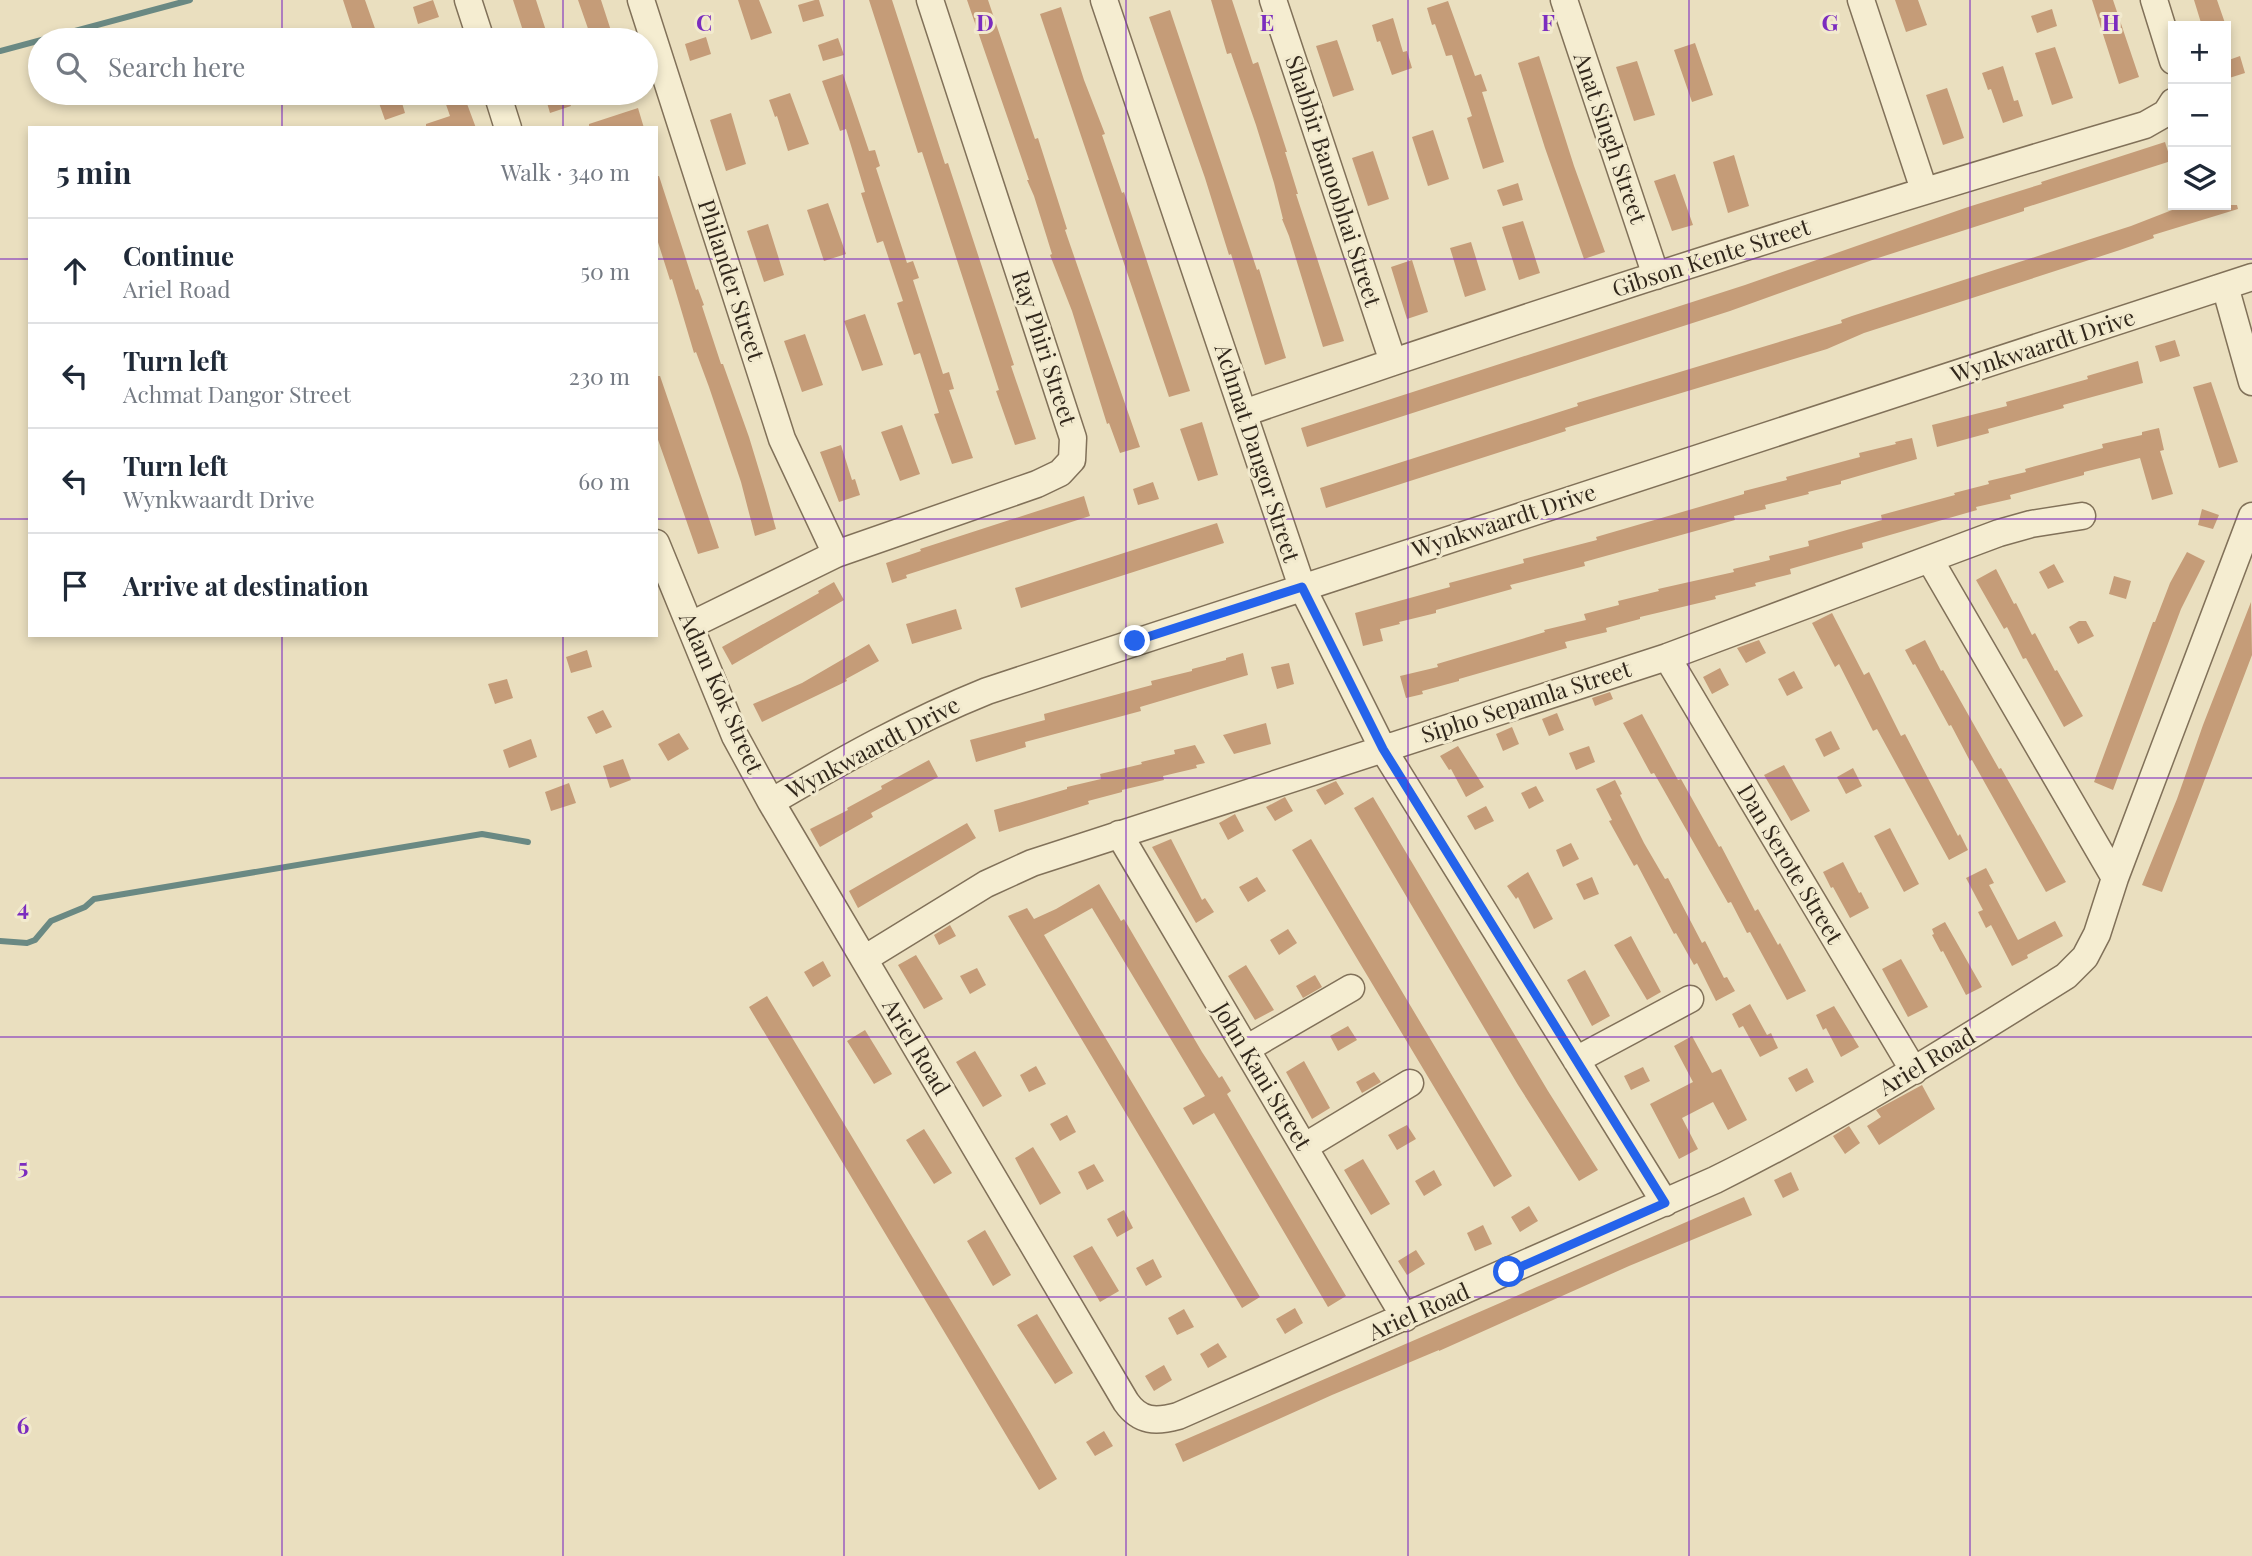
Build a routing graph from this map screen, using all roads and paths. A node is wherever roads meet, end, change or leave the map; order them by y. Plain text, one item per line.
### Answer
1 (468, 0) edge
2 (641, 0) edge
3 (930, 0) edge
4 (1104, 0) edge
5 (1273, 0) edge
6 (1563, 0) edge
7 (1861, 0) edge
8 (2154, 0) edge
9 (477, 28) edge
10 (650, 28) edge
11 (2168, 45) edge
12 (658, 53) edge
13 (501, 105) edge
14 (2168, 110) edge
15 (507, 126) edge
16 (1924, 190) junction
17 (1656, 276) junction
18 (2252, 277) edge
19 (2225, 286) junction
20 (1393, 362) junction
21 (2252, 382) edge
22 (1244, 413) junction
23 (2082, 516) dead end
24 (2252, 516) edge
25 (658, 548) edge
26 (836, 554) junction
27 (1930, 560) junction
28 (1302, 587) junction
29 (691, 625) junction
30 (1667, 657) junction
31 (1383, 749) junction
32 (771, 802) junction
33 (1119, 834) junction
34 (2115, 878) junction
35 (864, 959) junction
36 (1351, 988) dead end
37 (1690, 999) dead end
38 (1246, 1049) junction
39 (1576, 1060) junction
40 (1913, 1071) junction
41 (1410, 1083) dead end
42 (1304, 1147) junction
43 (1665, 1203) junction
44 (1405, 1318) junction

1 - 9 street
2 - 10 street, Philander Street
3 - 26 street, Ray Phiri Street
4 - 22 street, Achmat Dangor Street
5 - 20 street, Shabbir Banoobhai Street
6 - 17 street, Anat Singh Street
7 - 16 street
8 - 11 street
12 - 26 street, Philander Street
13 - 15 street
14 - 16 street, Gibson Kente Street
16 - 17 street, Gibson Kente Street
17 - 20 street, Gibson Kente Street
18 - 19 street, Wynkwaardt Drive
19 - 21 street
19 - 28 street, Wynkwaardt Drive
20 - 22 street, Gibson Kente Street
22 - 28 street, Achmat Dangor Street
23 - 27 street, Sipho Sepamla Street
24 - 34 street, Ariel Road
25 - 29 street, Adam Kok Street
26 - 29 street, Ray Phiri Street
27 - 30 street, Sipho Sepamla Street
27 - 34 street
28 - 31 street, Achmat Dangor Street
28 - 32 street, Wynkwaardt Drive
29 - 32 street, Adam Kok Street
30 - 31 street, Sipho Sepamla Street
30 - 40 street, Dan Serote Street
31 - 33 street, Sipho Sepamla Street
31 - 39 street, Achmat Dangor Street
32 - 35 street, Ariel Road
33 - 35 street, Sipho Sepamla Street
33 - 38 street, John Kani Street
34 - 40 street, Ariel Road
35 - 44 street, Ariel Road
36 - 38 street
37 - 39 street
38 - 42 street, John Kani Street
39 - 43 street, Achmat Dangor Street
40 - 43 street, Ariel Road
41 - 42 street
42 - 44 street, John Kani Street
43 - 44 street, Ariel Road

